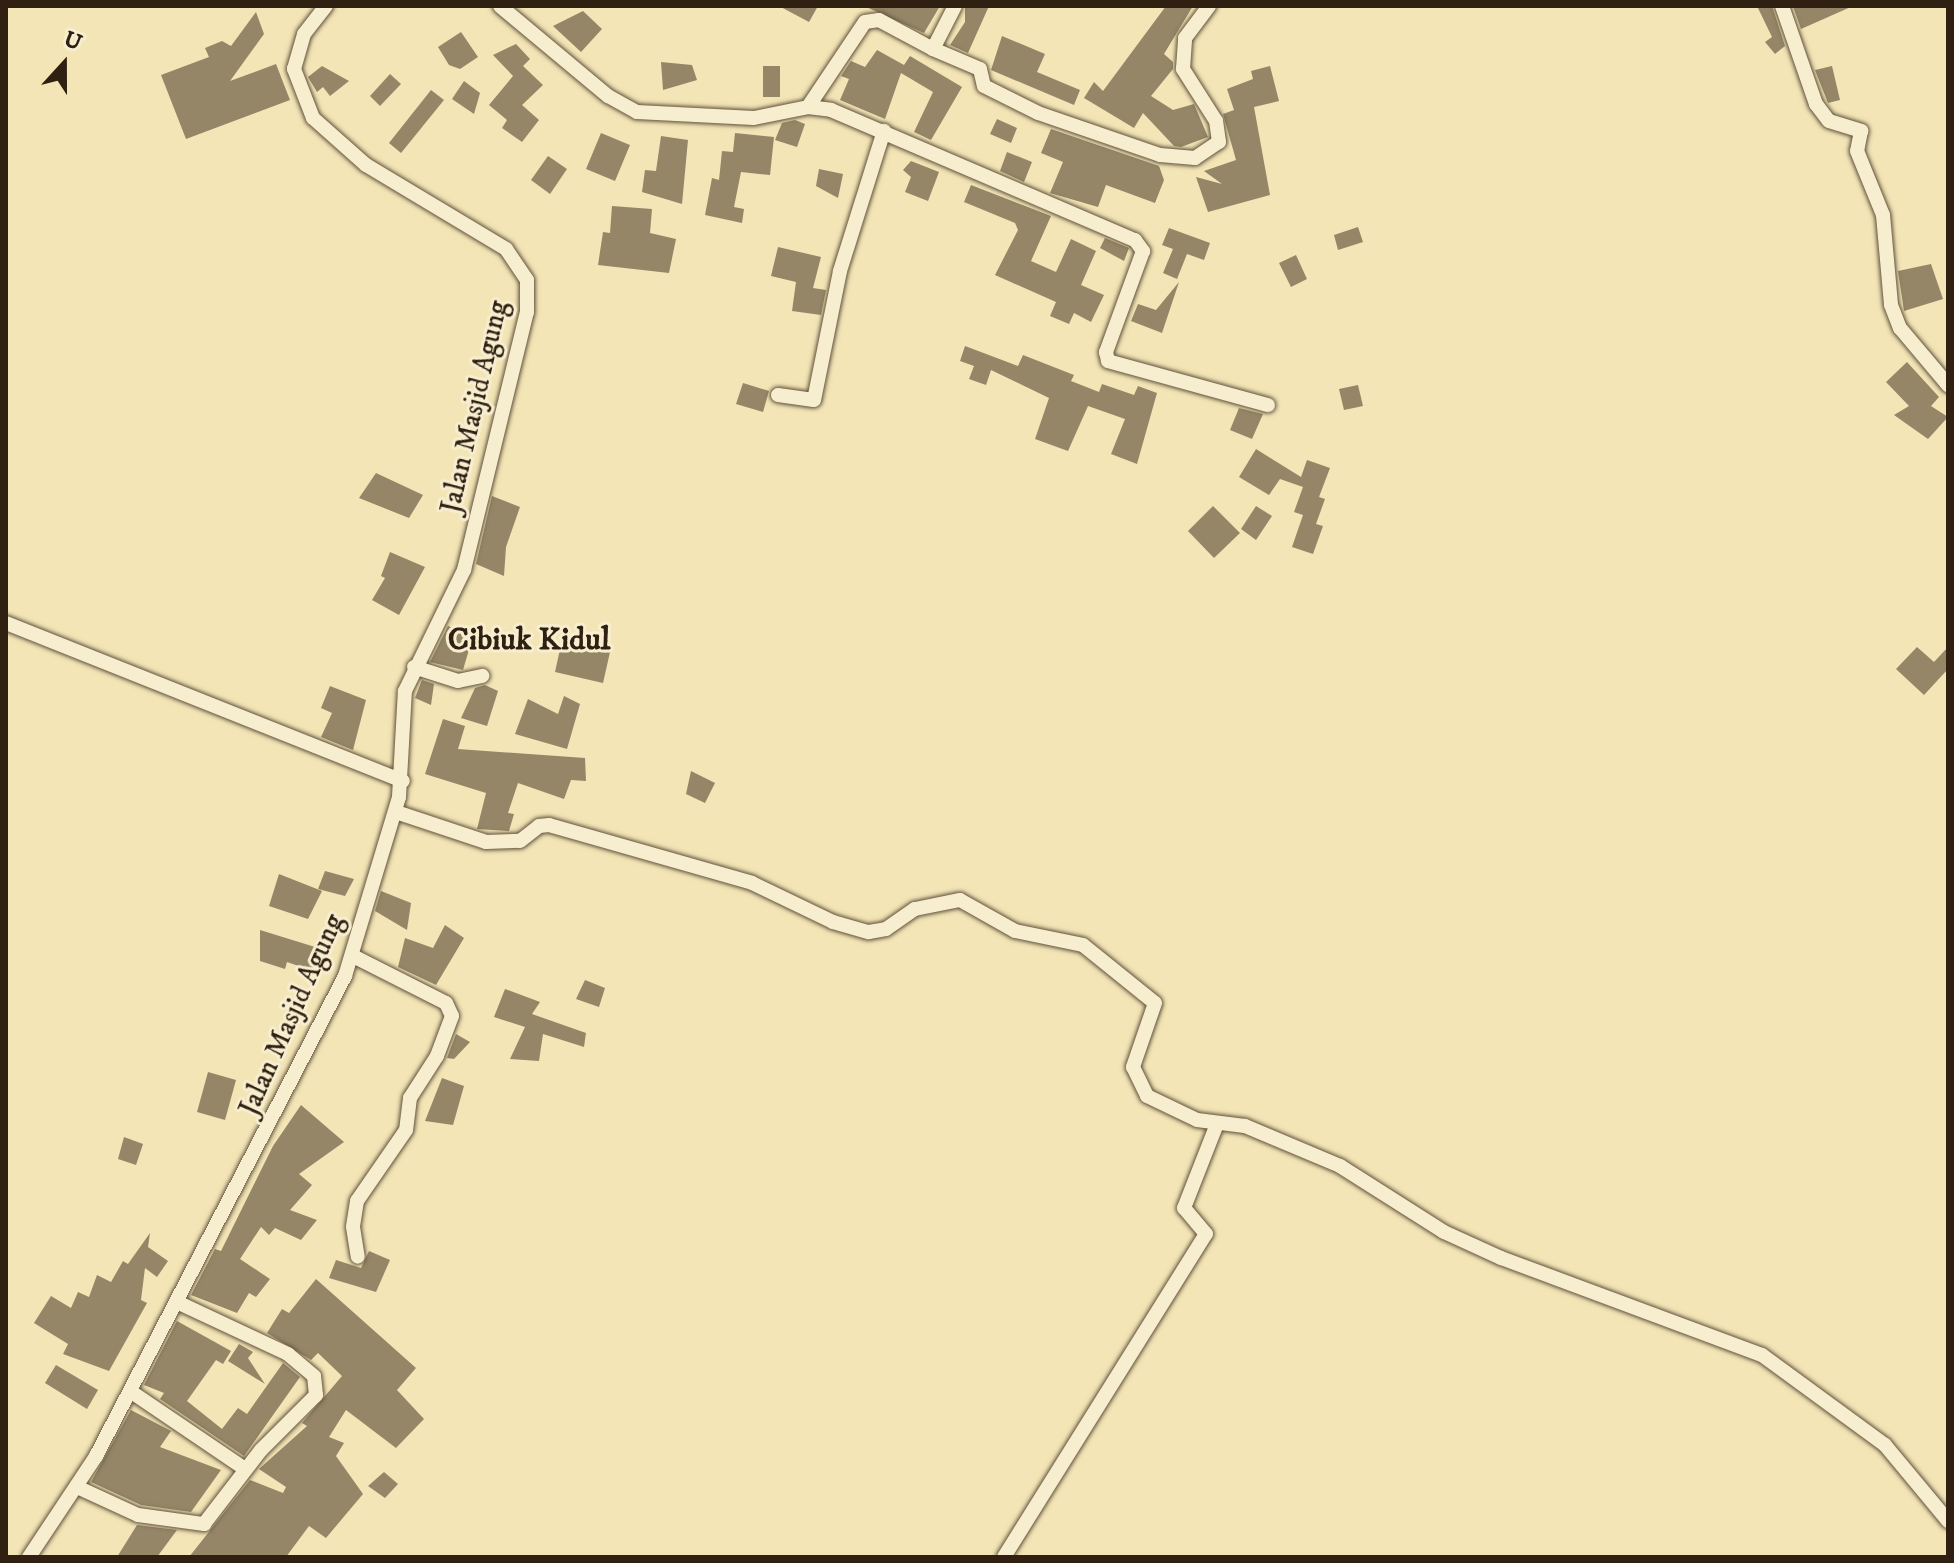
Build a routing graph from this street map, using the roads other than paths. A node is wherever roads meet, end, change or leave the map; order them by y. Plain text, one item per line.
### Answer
1 (326, 6) edge
2 (500, 6) edge
3 (955, 6) edge
4 (1209, 6) edge
5 (1782, 6) edge
6 (933, 49) junction
7 (808, 107) junction
8 (884, 131) junction
9 (1948, 385) edge
10 (778, 395) dead end
11 (1268, 405) dead end
12 (6, 623) edge
13 (414, 667) junction
14 (482, 676) dead end
15 (403, 781) junction
16 (396, 812) junction
17 (353, 956) junction
18 (1217, 1124) junction
19 (358, 1257) dead end
20 (177, 1302) junction
21 (130, 1391) junction
22 (245, 1469) junction
23 (77, 1487) junction
24 (1948, 1521) edge
25 (29, 1557) edge
26 (1004, 1557) edge

1 - 13 street, Jalan Masjid Agung
2 - 7 street
3 - 6 street
4 - 6 street
5 - 9 street
6 - 7 street
7 - 8 street
8 - 10 street
8 - 11 street
12 - 15 street
13 - 14 street
13 - 15 street, Jalan Masjid Agung
15 - 16 street, Jalan Masjid Agung
16 - 17 street, Jalan Masjid Agung
16 - 18 street
17 - 19 street
17 - 20 street, Jalan Masjid Agung
18 - 24 street
18 - 26 street
20 - 21 street, Jalan Masjid Agung
20 - 22 street
21 - 22 street
21 - 23 street, Jalan Masjid Agung
22 - 23 street
23 - 25 street, Jalan Masjid Agung

